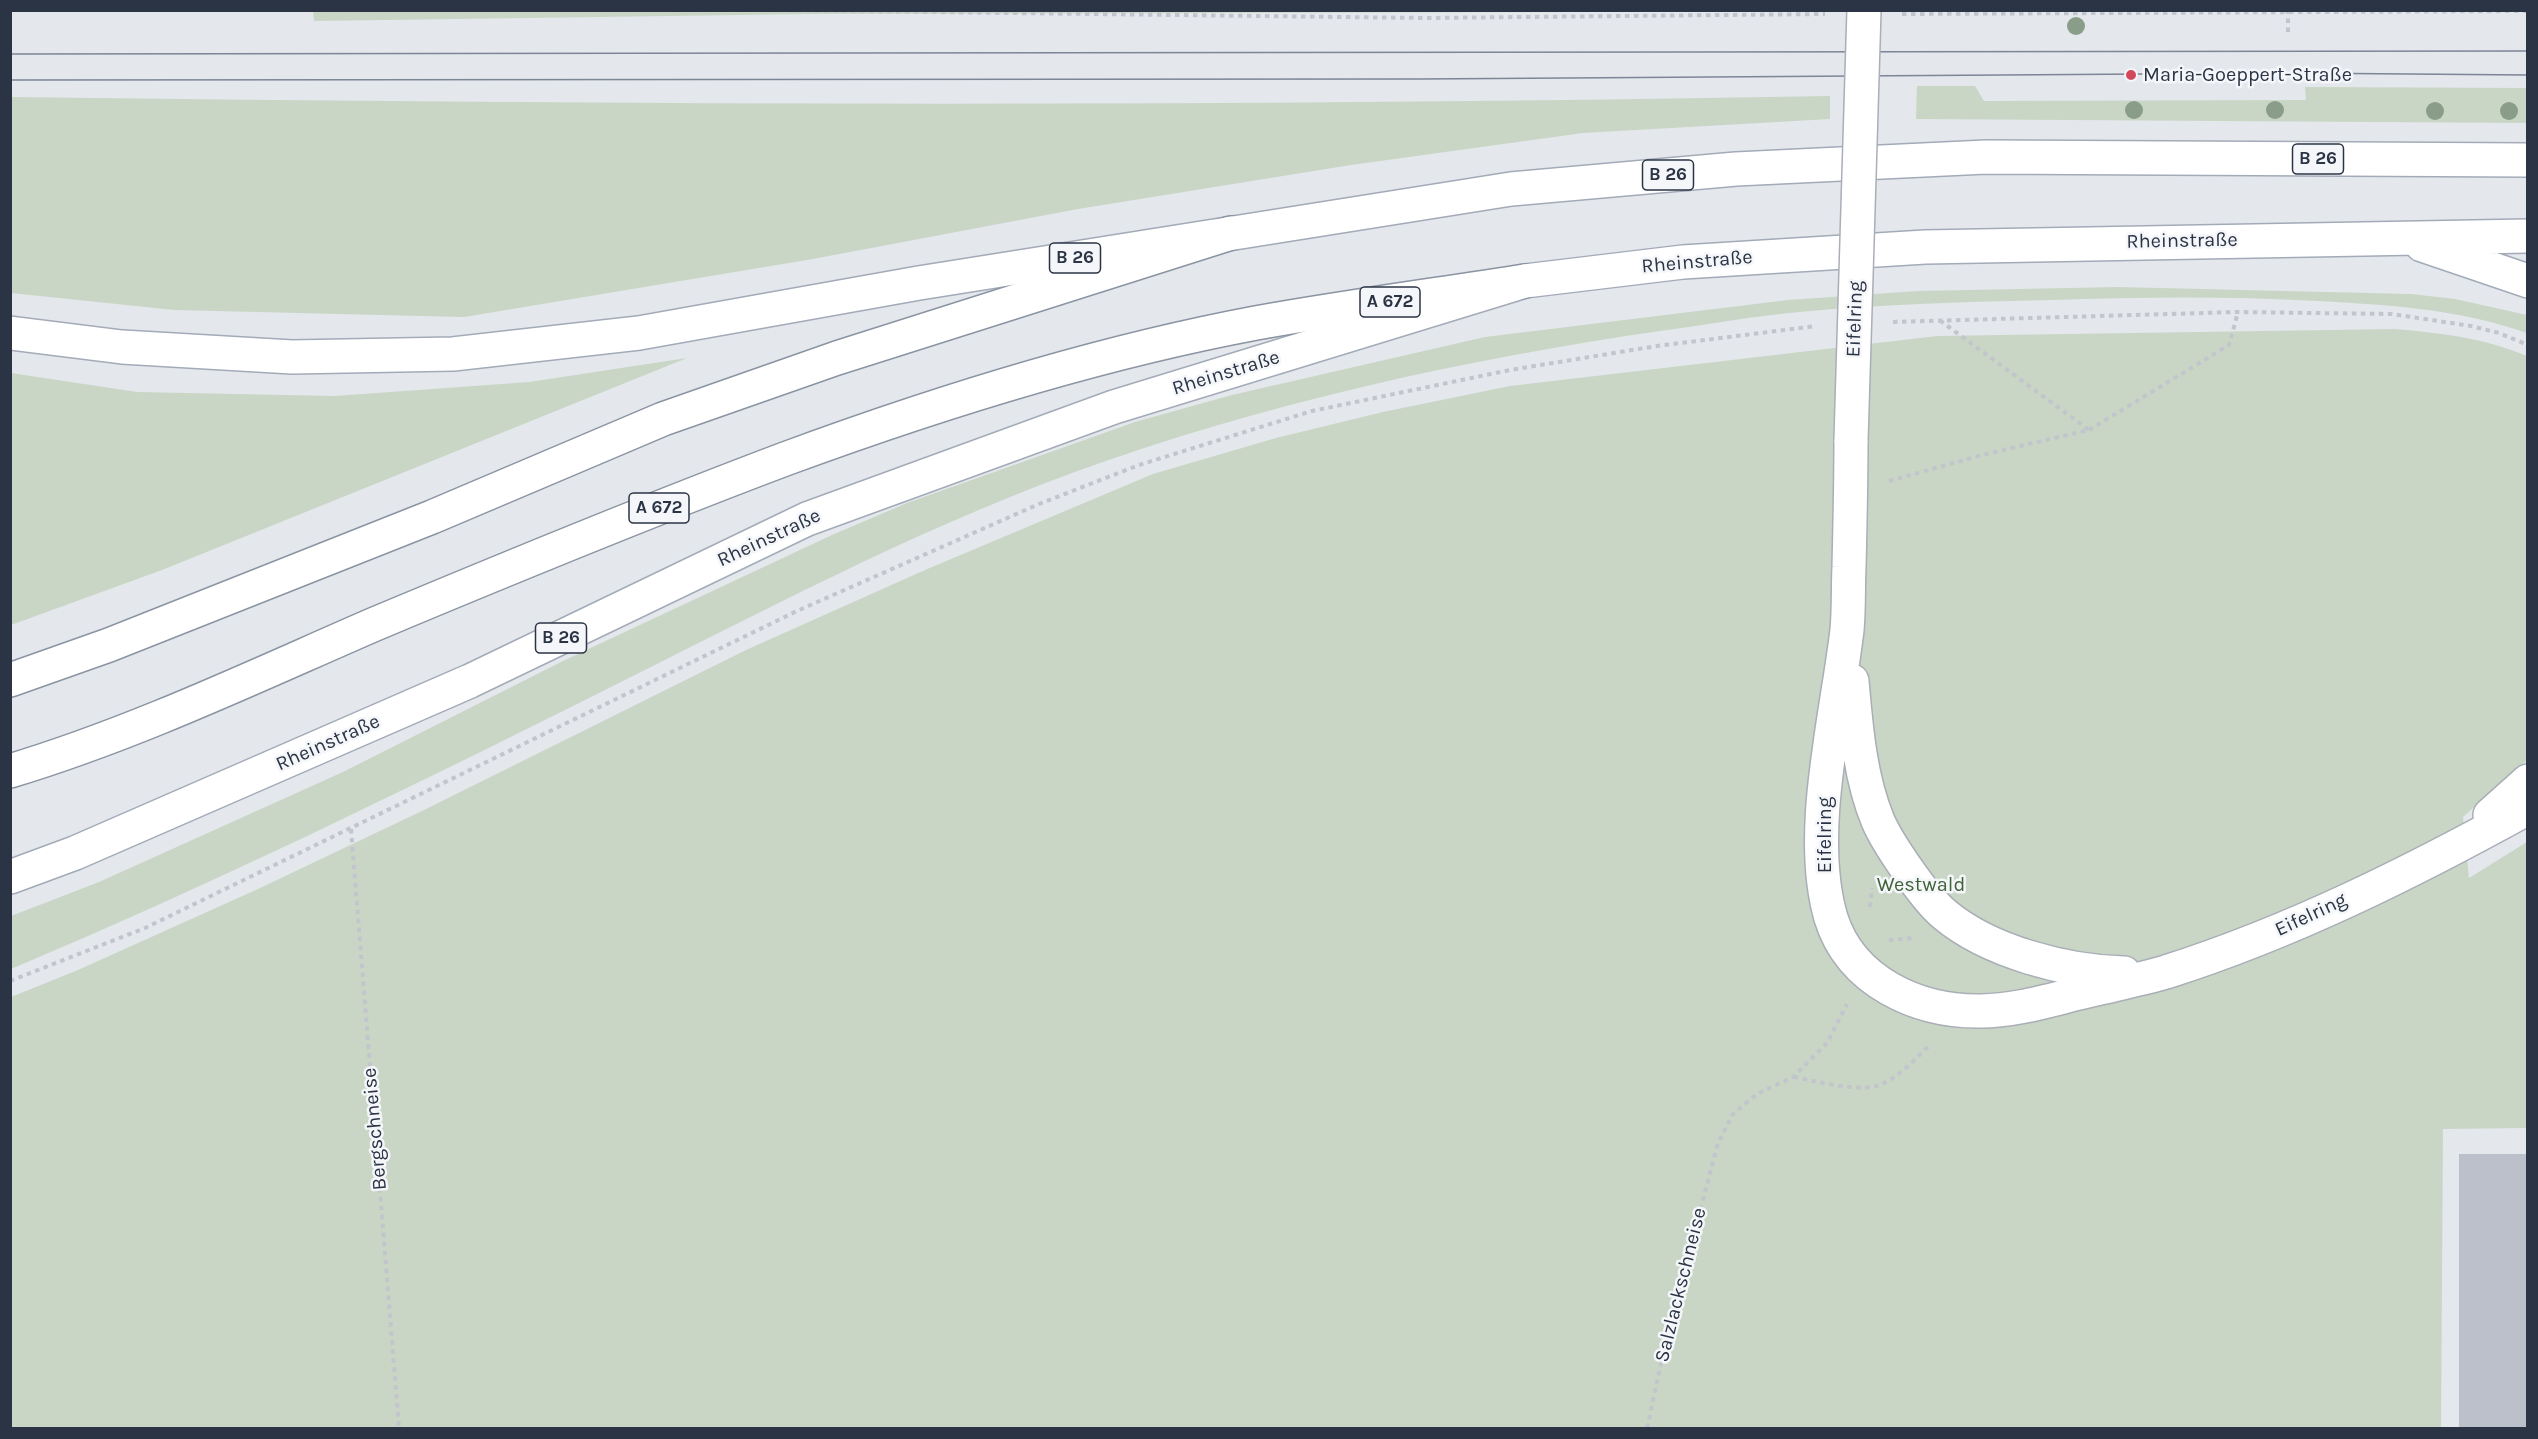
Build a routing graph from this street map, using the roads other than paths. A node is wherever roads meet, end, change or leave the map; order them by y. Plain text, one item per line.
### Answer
1 (1865, 13) edge
2 (2528, 160) edge
3 (1231, 233) junction
4 (2528, 236) edge
5 (2398, 237) junction
6 (1525, 281) junction
7 (2528, 281) edge
8 (10, 333) edge
9 (1847, 627) junction
10 (10, 680) edge
11 (10, 771) edge
12 (2528, 781) edge
13 (2528, 808) edge
14 (2454, 849) junction
15 (10, 877) edge
16 (2165, 972) junction

1 - 9 main road, Eifelring, bridge
2 - 3 main road, B 26
3 - 8 main road, B 26
3 - 10 main road
4 - 5 main road, Rheinstraße / B 26
5 - 6 main road, Rheinstraße / B 26
5 - 7 main road
6 - 11 main road, A 672
6 - 15 main road, Rheinstraße / B 26
9 - 16 main road, Eifelring
9 - 16 main road, Eifelring
12 - 14 main road, Eifelring
13 - 14 main road, Eifelring
14 - 16 main road, Eifelring

